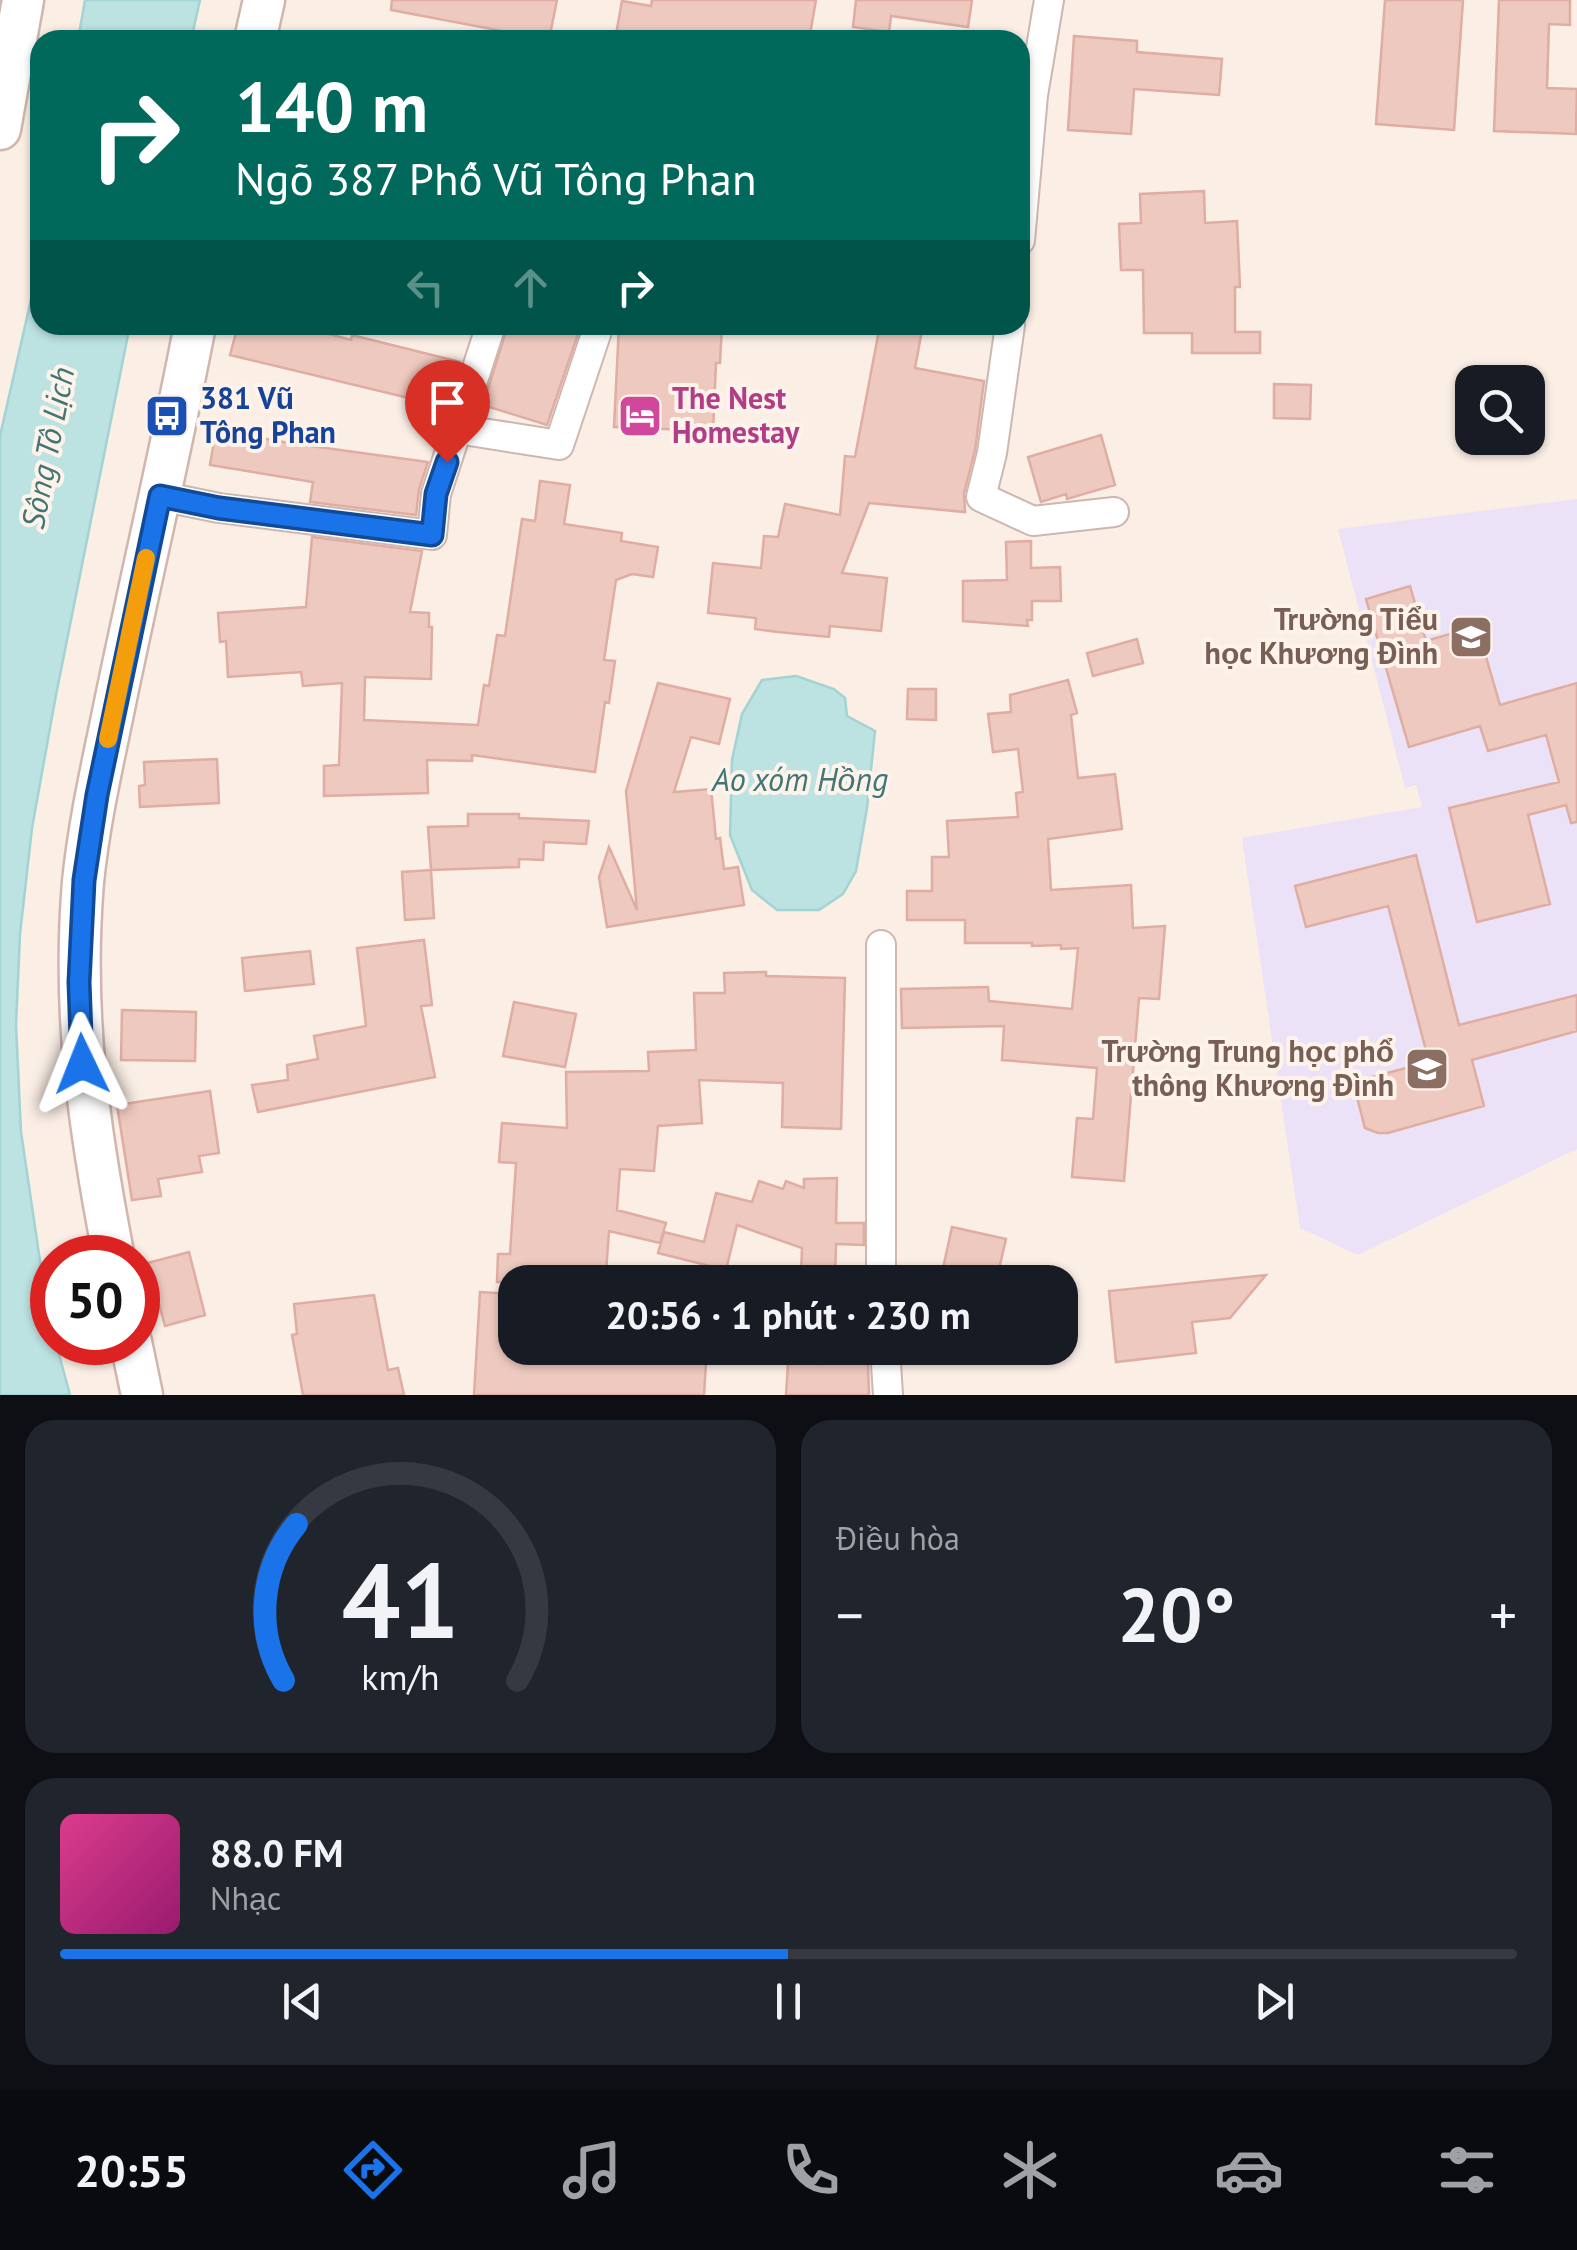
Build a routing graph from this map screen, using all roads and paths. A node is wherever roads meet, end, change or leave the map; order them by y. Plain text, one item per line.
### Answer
1 (23, 0) edge
2 (264, 0) edge
3 (1049, 0) edge
4 (257, 30) edge
5 (3, 85) edge
6 (0, 128) edge
7 (1030, 128) edge
8 (194, 335) edge
9 (488, 335) edge
10 (596, 335) edge
11 (1009, 335) edge
12 (457, 430) junction
13 (160, 496) junction
14 (1114, 512) dead end
15 (881, 945) dead end
16 (110, 1235) edge
17 (882, 1265) edge
18 (136, 1365) edge
19 (886, 1365) edge
20 (142, 1395) edge
21 (888, 1395) edge

1 - 5 main road
2 - 4 main road
3 - 7 street
5 - 6 main road
8 - 13 main road
9 - 12 street
10 - 12 street
11 - 14 street
12 - 13 street
13 - 16 main road
15 - 17 street
18 - 20 main road
19 - 21 street

